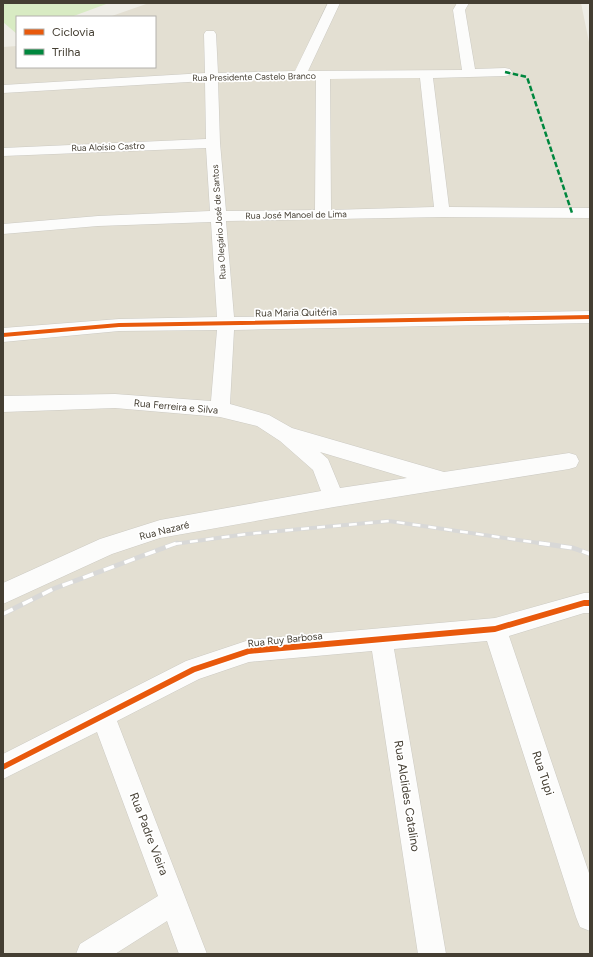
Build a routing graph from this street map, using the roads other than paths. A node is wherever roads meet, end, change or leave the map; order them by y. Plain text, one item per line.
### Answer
1 (334, 3) edge
2 (463, 3) edge
3 (210, 34) dead end
4 (505, 72) dead end
5 (300, 74) junction
6 (426, 74) junction
7 (468, 74) junction
8 (323, 75) junction
9 (210, 78) junction
10 (3, 89) edge
11 (214, 143) junction
12 (3, 152) edge
13 (442, 212) junction
14 (590, 213) edge
15 (323, 215) junction
16 (220, 216) junction
17 (3, 229) edge
18 (590, 317) edge
19 (226, 322) junction
20 (3, 335) edge
21 (3, 404) edge
22 (220, 409) junction
23 (287, 435) junction
24 (569, 461) dead end
25 (444, 481) junction
26 (334, 498) junction
27 (3, 594) edge
28 (590, 603) edge
29 (496, 629) junction
30 (381, 639) junction
31 (103, 715) junction
32 (3, 767) edge
33 (174, 901) junction
34 (590, 917) edge
35 (90, 954) edge
36 (193, 954) edge
37 (432, 954) edge

1 - 5 street
2 - 7 street
3 - 9 street, Rua Olegário José de Santos
4 - 7 street, Rua Presidente Castelo Branco
5 - 8 street, Rua Presidente Castelo Branco
5 - 9 street, Rua Presidente Castelo Branco
6 - 7 street, Rua Presidente Castelo Branco
6 - 8 street, Rua Presidente Castelo Branco
6 - 13 street
8 - 15 street
9 - 10 street, Rua Presidente Castelo Branco
9 - 11 street, Rua Olegário José de Santos
11 - 12 street, Rua Aloísio Castro
11 - 16 street, Rua Olegário José de Santos
13 - 14 street, Rua José Manoel de Lima
13 - 15 street, Rua José Manoel de Lima
15 - 16 street, Rua José Manoel de Lima
16 - 17 street, Rua José Manoel de Lima
16 - 19 street, Rua Olegário José de Santos
18 - 19 street, Rua Maria Quitéria
19 - 20 street, Rua Maria Quitéria
19 - 22 street, Rua Olegário José de Santos
21 - 22 street, Rua Ferreira e Silva
22 - 23 street, Rua Ferreira e Silva
23 - 25 street
23 - 26 street, Rua Ferreira e Silva
24 - 25 street, Rua Nazaré
25 - 26 street, Rua Nazaré
26 - 27 street, Rua Nazaré
28 - 29 street, Rua Ruy Barbosa
29 - 30 street, Rua Ruy Barbosa
29 - 34 street, Rua Tupi
30 - 31 street, Rua Ruy Barbosa
30 - 37 street, Rua Alclides Catalino
31 - 32 street, Rua Ruy Barbosa
31 - 33 street, Rua Padre Vieira
33 - 35 street
33 - 36 street, Rua Padre Vieira

